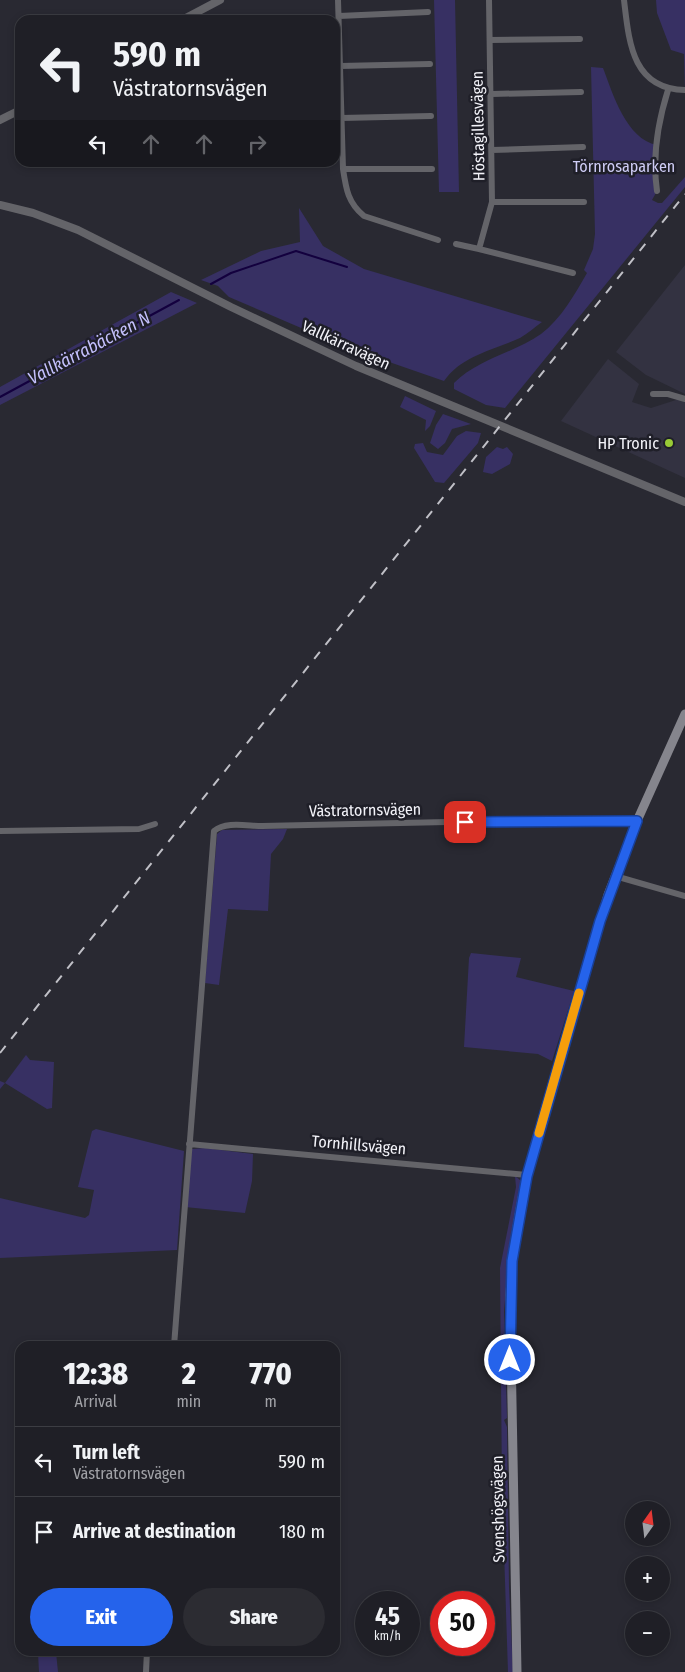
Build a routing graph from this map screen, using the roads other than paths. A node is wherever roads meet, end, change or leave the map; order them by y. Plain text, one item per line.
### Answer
1 (220, 0) edge
2 (338, 0) edge
3 (489, 0) edge
4 (624, 0) edge
5 (428, 12) dead end
6 (192, 15) edge
7 (339, 15) edge
8 (340, 16) edge
9 (580, 39) dead end
10 (490, 40) junction
11 (430, 64) dead end
12 (340, 66) joint
13 (668, 90) junction
14 (685, 90) edge
15 (581, 92) dead end
16 (492, 94) junction
17 (15, 112) edge
18 (431, 116) dead end
19 (342, 118) junction
20 (0, 120) edge
21 (583, 148) dead end
22 (492, 150) junction
23 (343, 169) junction
24 (432, 169) dead end
25 (657, 191) dead end
26 (492, 202) junction
27 (584, 202) dead end
28 (0, 205) edge
29 (438, 240) dead end
30 (456, 244) dead end
31 (478, 249) junction
32 (572, 273) dead end
33 (653, 394) dead end
34 (685, 399) edge
35 (685, 502) edge
36 (685, 714) edge
37 (637, 821) junction
38 (155, 824) dead end
39 (0, 831) edge
40 (615, 876) junction
41 (685, 896) edge
42 (189, 1144) junction
43 (527, 1176) junction
44 (174, 1341) edge
45 (146, 1656) edge
46 (146, 1672) edge
47 (517, 1672) edge

1 - 6 street
2 - 7 street
3 - 10 street, Höstagillesvägen
4 - 13 street
5 - 8 street
9 - 10 street
10 - 16 street, Höstagillesvägen
11 - 12 street
12 - 19 street
13 - 14 street
13 - 25 street
15 - 16 street
16 - 22 street, Höstagillesvägen
17 - 20 street
18 - 19 street
19 - 23 street
21 - 22 street
22 - 26 street, Höstagillesvägen
23 - 24 street
23 - 29 street
26 - 27 street
26 - 31 street, Höstagillesvägen
28 - 35 street, Vallkärravägen
30 - 31 street
31 - 32 street
33 - 34 street
36 - 37 main road, Svenshögsvägen
37 - 40 main road, Svenshögsvägen
37 - 42 street, Västratornsvägen
38 - 39 street
40 - 41 street
40 - 43 main road, Svenshögsvägen
42 - 43 street, Tornhillsvägen
42 - 44 street
43 - 47 main road, Svenshögsvägen
45 - 46 street

